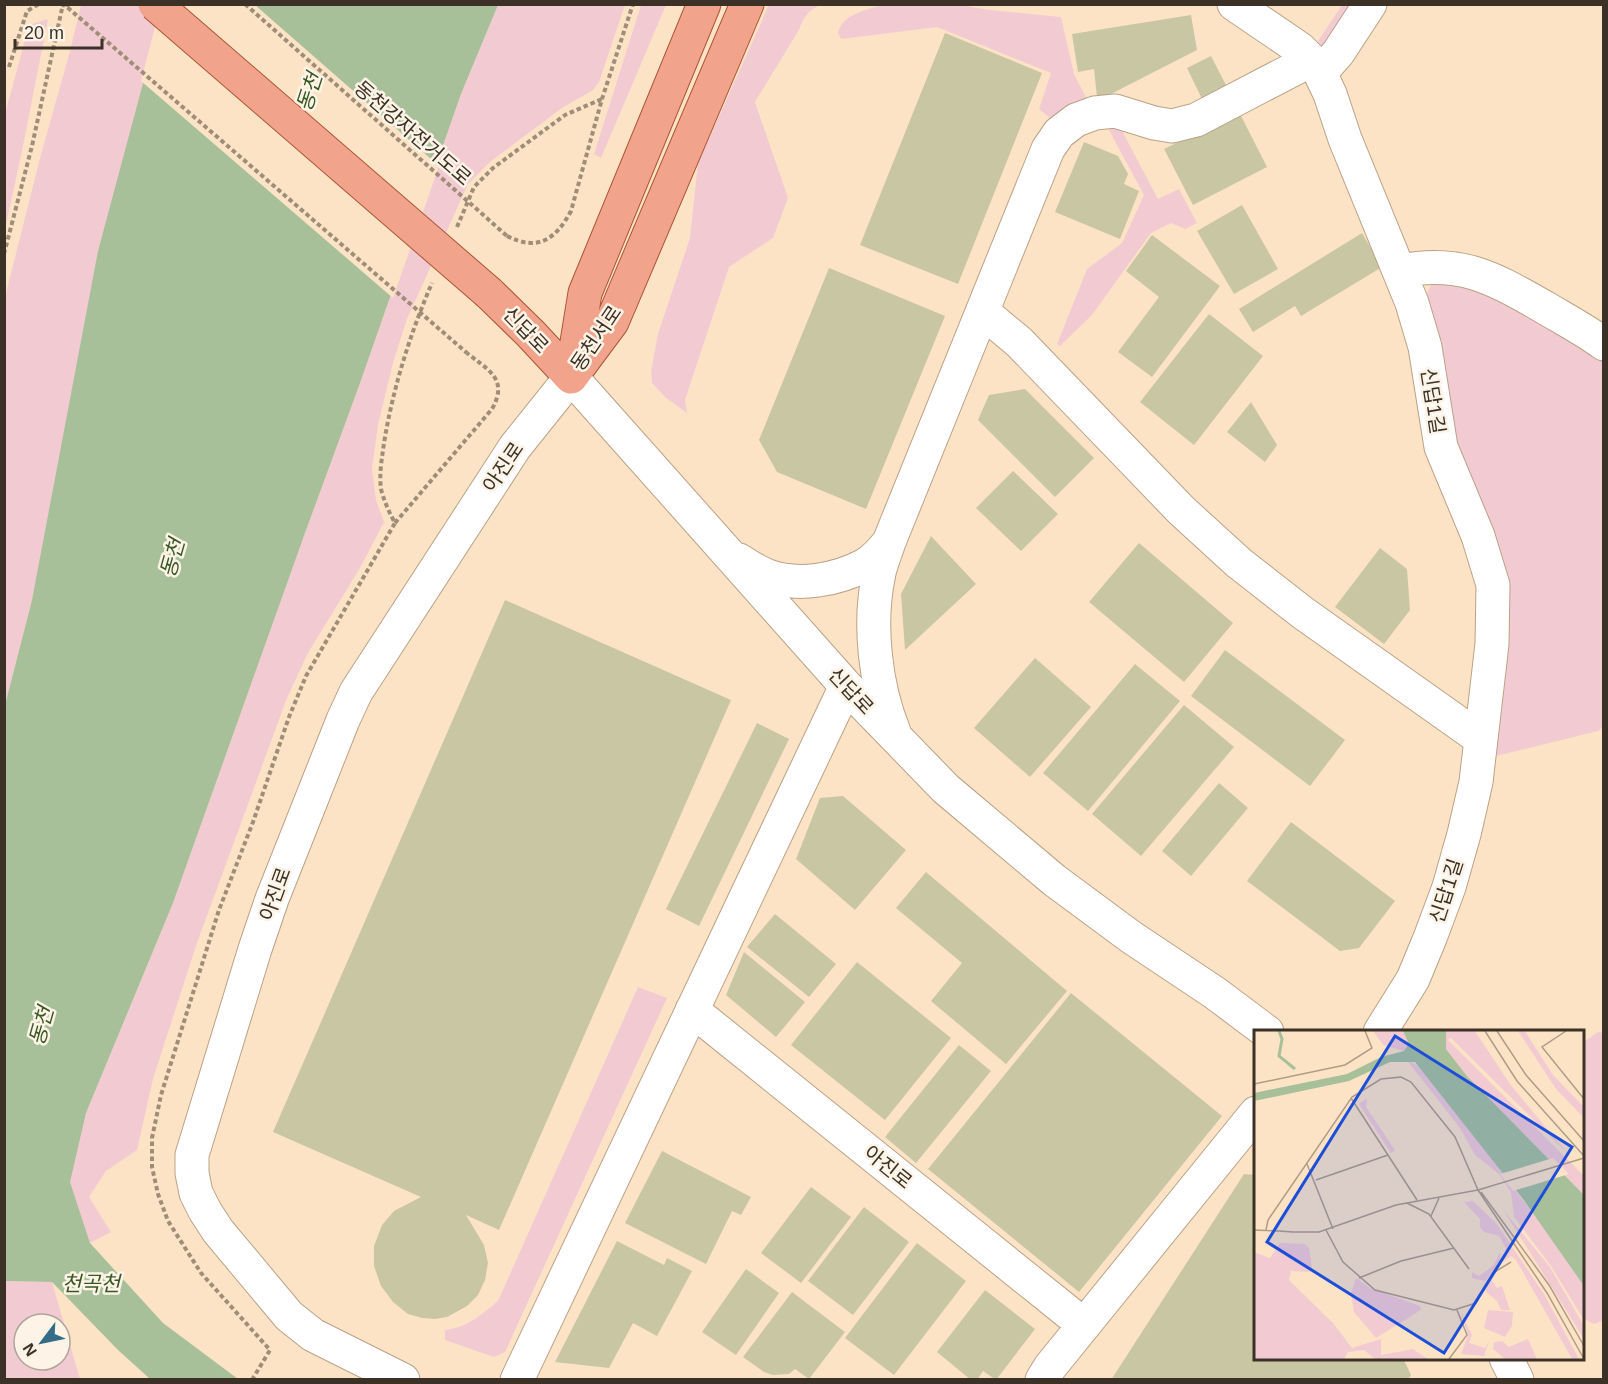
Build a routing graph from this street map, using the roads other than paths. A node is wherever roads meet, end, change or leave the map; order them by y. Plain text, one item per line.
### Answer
1 (154, 4) edge
2 (704, 4) edge
3 (747, 4) edge
4 (1234, 4) edge
5 (1370, 4) edge
6 (1316, 66) junction
7 (1400, 271) junction
8 (983, 312) junction
9 (1604, 344) edge
10 (571, 377) junction
11 (889, 542) junction
12 (723, 549) junction
13 (846, 686) junction
14 (1481, 739) junction
15 (898, 742) junction
16 (692, 1010) junction
17 (1263, 1030) edge
18 (1381, 1030) edge
19 (1254, 1115) edge
20 (1084, 1325) junction
21 (1507, 1360) edge
22 (403, 1380) edge
23 (517, 1380) edge
24 (1042, 1380) edge
25 (1517, 1380) edge

1 - 10 main road, 신답로, bridge
2 - 10 main road, 동천서로
3 - 10 main road, 동천서로
4 - 6 street, 신답1길
5 - 6 street
6 - 7 street, 신답1길
6 - 8 street
7 - 9 street
7 - 14 street, 신답1길
8 - 11 street
8 - 14 street
10 - 12 street, 신답로
10 - 22 street, 아진로
11 - 12 street
11 - 15 street
12 - 13 street, 신답로
13 - 15 street, 신답로
13 - 16 street
14 - 18 street, 신답1길
15 - 17 street, 신답로
16 - 20 street, 아진로
16 - 23 street
19 - 20 street
20 - 24 street
21 - 25 street

